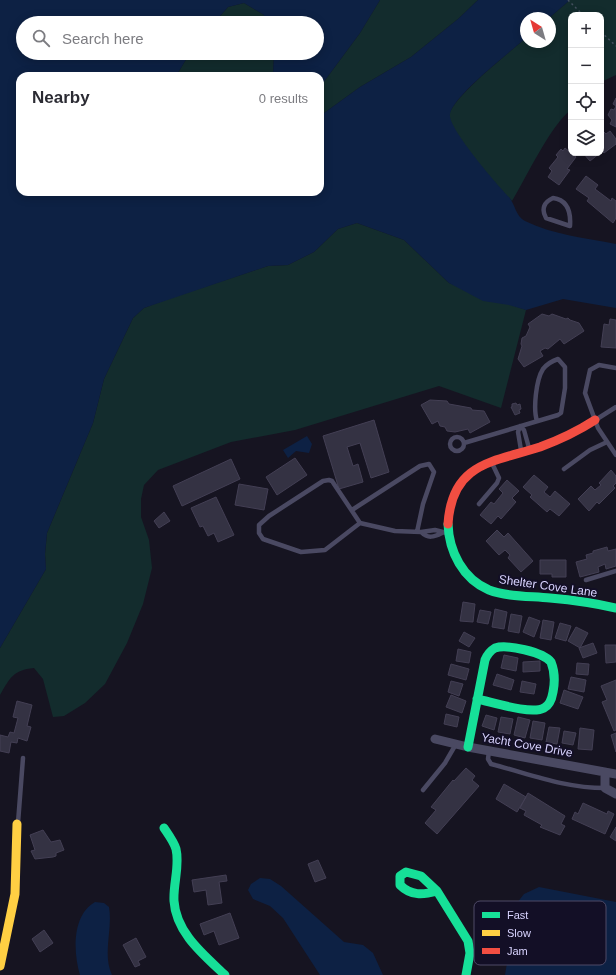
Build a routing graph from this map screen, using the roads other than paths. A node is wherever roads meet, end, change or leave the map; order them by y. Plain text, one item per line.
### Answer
1 (570, 226) joint
2 (616, 368) edge
3 (616, 407) edge
4 (596, 420) junction
5 (537, 421) junction
6 (520, 426) junction
7 (607, 442) junction
8 (464, 443) dead end
9 (526, 450) junction
10 (616, 455) edge
11 (491, 460) junction
12 (564, 469) dead end
13 (479, 504) dead end
14 (352, 510) junction
15 (360, 523) junction
16 (419, 532) junction
17 (445, 533) junction
18 (616, 571) edge
19 (586, 580) dead end
20 (616, 608) edge
21 (477, 699) junction
22 (435, 739) dead end
23 (456, 744) junction
24 (468, 747) junction
25 (489, 751) junction
26 (23, 758) dead end
27 (605, 772) junction
28 (616, 774) edge
29 (604, 788) junction
30 (423, 790) dead end
31 (616, 794) edge
32 (18, 824) joint
33 (164, 828) dead end
34 (436, 891) dead end
35 (0, 966) edge
36 (225, 975) edge
37 (466, 975) edge

1 - 1 lane
2 - 4 lane
3 - 4 lane
4 - 7 lane
4 - 9 street, Shelter Cove Lane
5 - 5 lane
5 - 6 lane
6 - 8 lane
6 - 9 lane
6 - 9 lane
7 - 10 lane
7 - 12 lane
9 - 11 street, Shelter Cove Lane
11 - 13 lane
11 - 17 street, Shelter Cove Lane
14 - 15 lane
14 - 15 lane
14 - 16 lane
15 - 16 lane
16 - 17 lane
17 - 20 street, Shelter Cove Lane
18 - 19 lane
21 - 21 street
21 - 24 street
22 - 23 street, Yacht Cove Drive
23 - 24 street, Yacht Cove Drive
23 - 30 lane
24 - 25 street, Yacht Cove Drive
25 - 27 street, Yacht Cove Drive
25 - 29 lane
26 - 32 lane
27 - 28 street, Yacht Cove Drive
27 - 29 street
29 - 31 street
32 - 35 street
33 - 36 street
34 - 37 street

